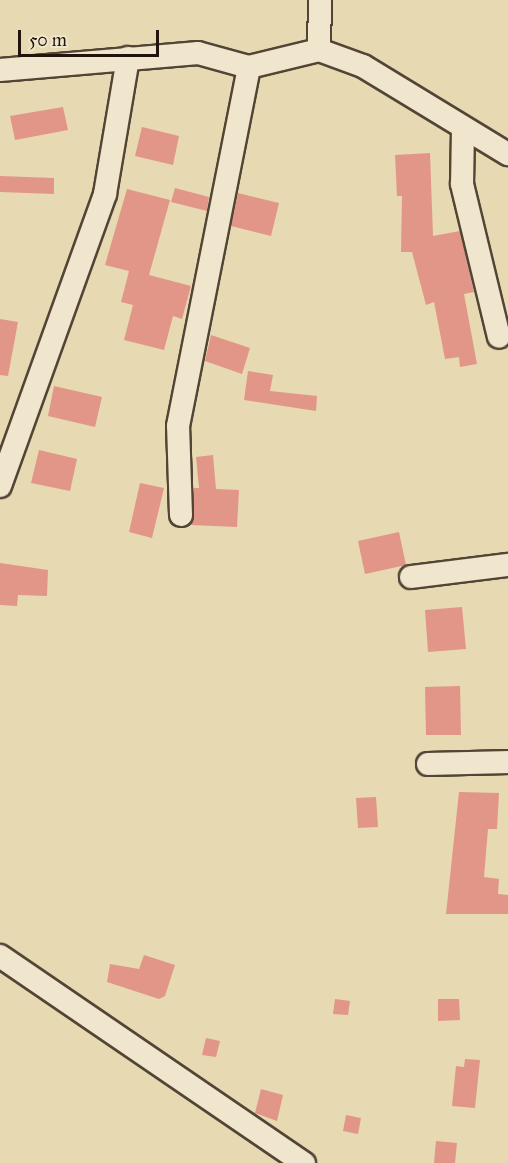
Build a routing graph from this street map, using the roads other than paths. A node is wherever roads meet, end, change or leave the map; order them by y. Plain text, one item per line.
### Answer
1 (320, 0) edge
2 (319, 50) junction
3 (128, 58) junction
4 (249, 68) junction
5 (0, 70) edge
6 (463, 129) junction
7 (508, 154) edge
8 (499, 337) dead end
9 (0, 486) edge
10 (181, 515) dead end
11 (508, 565) edge
12 (411, 577) dead end
13 (508, 762) edge
14 (428, 764) dead end
15 (0, 956) edge
16 (304, 1163) edge

1 - 2 street
2 - 4 street
2 - 6 street
3 - 4 street
3 - 5 street
3 - 9 street
4 - 10 street
6 - 7 street
6 - 8 street
11 - 12 street
13 - 14 street
15 - 16 street

